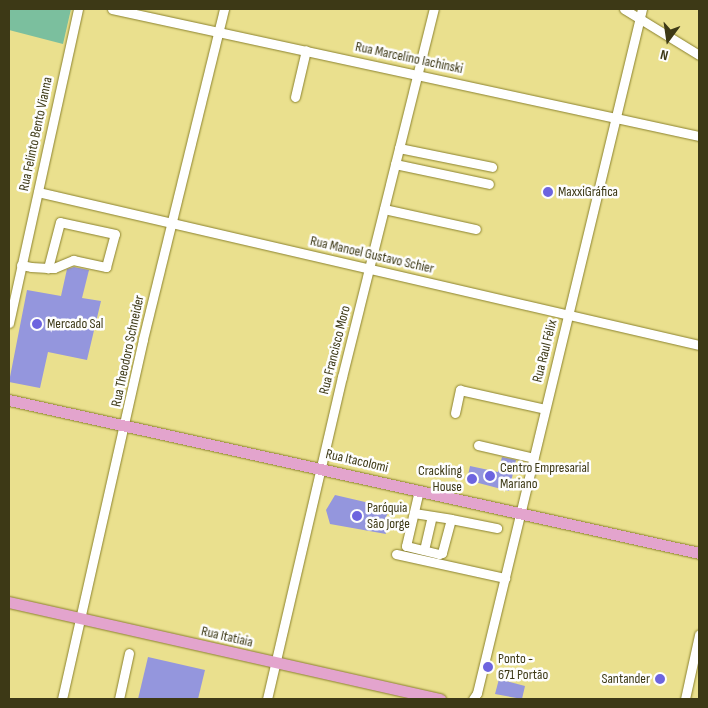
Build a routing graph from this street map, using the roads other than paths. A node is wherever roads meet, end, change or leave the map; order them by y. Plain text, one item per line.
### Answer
1 (78, 9) edge
2 (112, 9) edge
3 (224, 9) edge
4 (434, 9) edge
5 (624, 9) edge
6 (642, 9) edge
7 (639, 19) junction
8 (218, 31) junction
9 (306, 50) junction
10 (699, 55) edge
11 (418, 74) junction
12 (295, 97) dead end
13 (616, 117) junction
14 (699, 136) edge
15 (399, 148) junction
16 (395, 164) junction
17 (492, 167) dead end
18 (489, 184) dead end
19 (38, 192) junction
20 (384, 209) junction
21 (171, 223) junction
22 (476, 229) dead end
23 (21, 265) junction
24 (48, 268) junction
25 (369, 269) junction
26 (568, 315) junction
27 (9, 323) edge
28 (699, 345) edge
29 (9, 400) edge
30 (546, 409) junction
31 (455, 413) dead end
32 (126, 425) junction
33 (478, 445) dead end
34 (534, 458) junction
35 (321, 468) junction
36 (419, 490) junction
37 (414, 512) junction
38 (520, 513) junction
39 (432, 516) junction
40 (451, 520) junction
41 (497, 528) dead end
42 (424, 550) junction
43 (699, 553) edge
44 (396, 554) dead end
45 (505, 578) junction
46 (9, 602) edge
47 (80, 618) junction
48 (699, 635) edge
49 (128, 653) dead end
50 (275, 663) junction
51 (476, 697) edge
52 (62, 699) edge
53 (119, 699) edge
54 (268, 699) edge
55 (440, 699) edge
56 (685, 699) edge

1 - 19 street, Rua Felinto Bento Vianna
2 - 8 street, Rua Marcelino Iachinski
3 - 8 street, Rua Theodoro Schneider
4 - 11 street, Rua Francisco Moro
5 - 7 street
6 - 7 street, Rua Raul Félix
7 - 10 street
7 - 13 street, Rua Raul Félix
8 - 9 street, Rua Marcelino Iachinski
8 - 21 street, Rua Theodoro Schneider
9 - 11 street, Rua Marcelino Iachinski
9 - 12 street
11 - 13 street, Rua Marcelino Iachinski
11 - 15 street, Rua Francisco Moro
13 - 14 street, Rua Marcelino Iachinski
13 - 26 street, Rua Raul Félix
15 - 16 street, Rua Francisco Moro
15 - 17 street
16 - 18 street
16 - 20 street, Rua Francisco Moro
19 - 21 street, Rua Manoel Gustavo Schier
19 - 23 street, Rua Felinto Bento Vianna
20 - 22 street
20 - 25 street, Rua Francisco Moro
21 - 25 street, Rua Manoel Gustavo Schier
21 - 32 street, Rua Theodoro Schneider
23 - 24 street
23 - 27 street, Rua Felinto Bento Vianna
24 - 24 street
25 - 26 street, Rua Manoel Gustavo Schier
25 - 35 street, Rua Francisco Moro
26 - 28 street, Rua Manoel Gustavo Schier
26 - 30 street, Rua Raul Félix
29 - 32 main road, Rua Itacolomi
30 - 31 street
30 - 34 street, Rua Raul Félix
32 - 35 main road, Rua Itacolomi
32 - 47 street, Rua Theodoro Schneider
33 - 34 street
34 - 38 street, Rua Raul Félix
35 - 36 main road, Rua Itacolomi
35 - 50 street, Rua Francisco Moro
36 - 37 street
36 - 38 main road, Rua Itacolomi
37 - 39 street
37 - 42 street
38 - 43 main road, Rua Itacolomi
38 - 45 street, Rua Raul Félix
39 - 40 street
39 - 42 street
40 - 41 street
40 - 42 street
44 - 45 street
45 - 51 street, Rua Raul Félix
46 - 47 main road, Rua Itatiaia
47 - 50 main road, Rua Itatiaia
47 - 52 street, Rua Theodoro Schneider
48 - 56 street
49 - 53 street
50 - 54 street, Rua Francisco Moro
50 - 55 main road, Rua Itatiaia

